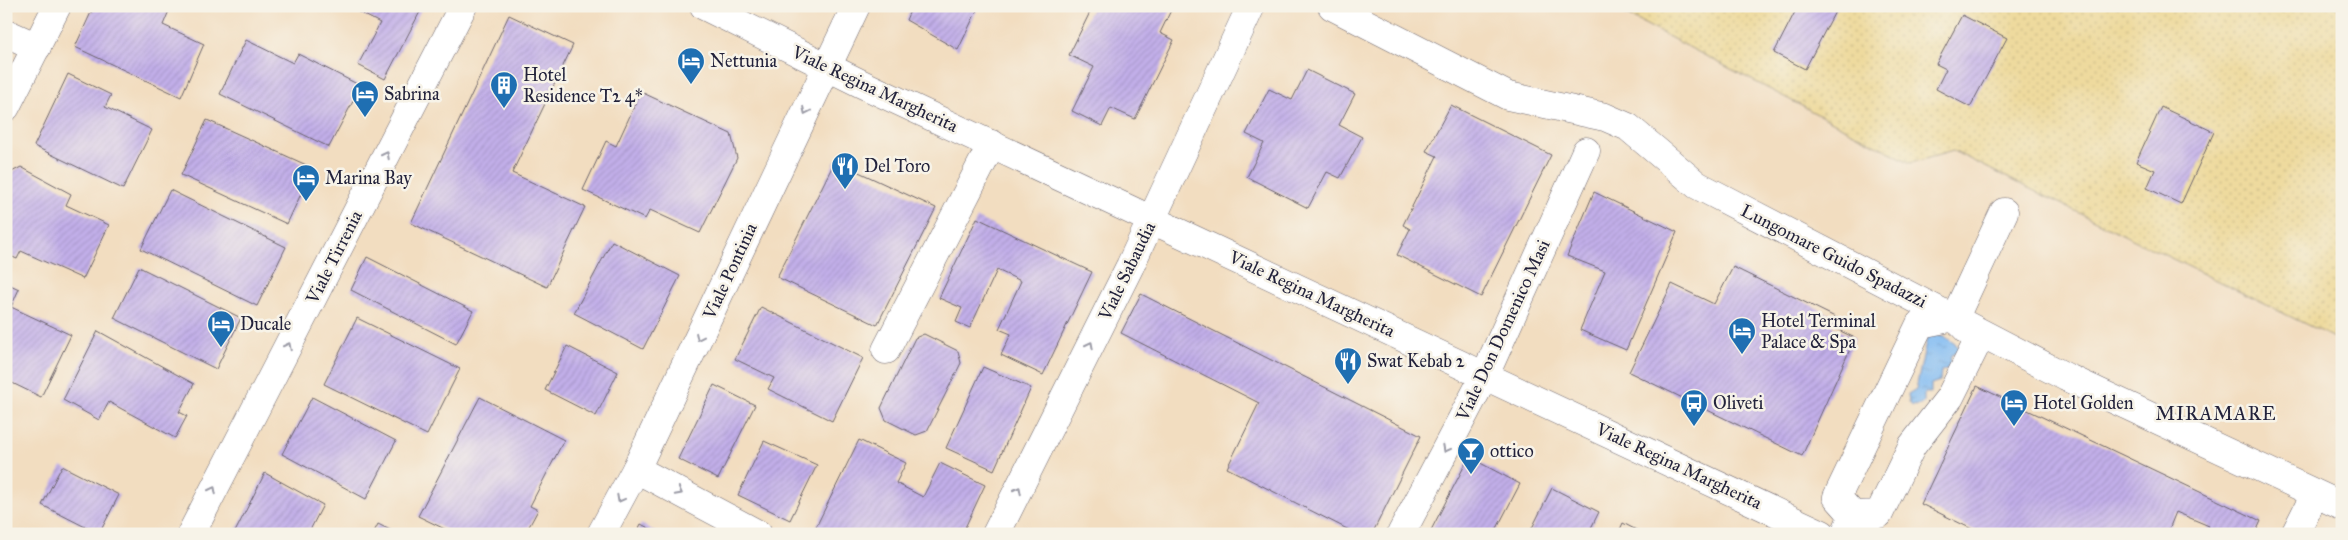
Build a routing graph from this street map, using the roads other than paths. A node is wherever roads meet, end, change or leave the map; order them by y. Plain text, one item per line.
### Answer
1 (57, 6) edge
2 (463, 6) edge
3 (704, 6) edge
4 (856, 6) edge
5 (1251, 6) edge
6 (1332, 6) edge
7 (6, 32) edge
8 (37, 47) junction
9 (827, 67) junction
10 (6, 107) edge
11 (992, 144) junction
12 (1586, 151) dead end
13 (2004, 212) dead end
14 (1152, 219) junction
15 (1955, 317) junction
16 (886, 350) dead end
17 (1485, 375) junction
18 (1861, 448) junction
19 (1910, 452) junction
20 (636, 469) junction
21 (1897, 478) junction
22 (2342, 506) edge
23 (2308, 508) dead end
24 (1849, 525) edge
25 (191, 534) edge
26 (601, 534) edge
27 (758, 534) edge
28 (996, 534) edge
29 (1401, 534) edge
30 (1822, 534) edge
31 (2295, 534) edge

1 - 8 street
25 -> 2 street, Viale Tirrenia
3 - 9 street, Viale Regina Margherita
4 - 9 street, Viale Pontinia
5 - 14 street, Viale Sabaudia
6 - 15 street, Lungomare Guido Spadazzi
7 - 8 street
8 - 10 street
9 - 11 street, Viale Regina Margherita
9 -> 20 street, Viale Pontinia
11 - 14 street, Viale Regina Margherita
11 - 16 street
12 - 17 street, Viale Don Domenico Masi
13 - 15 street
14 - 17 street, Viale Regina Margherita
28 -> 14 street, Viale Sabaudia
15 - 18 street
15 - 19 street
15 - 22 street, Lungomare Guido Spadazzi
17 -> 29 street, Viale Don Domenico Masi
17 - 30 street, Viale Regina Margherita
18 - 19 street
18 - 21 street
18 - 24 street
19 - 21 street
20 -> 26 street, Viale Pontinia
20 -> 27 street
21 - 24 street
23 - 31 street

